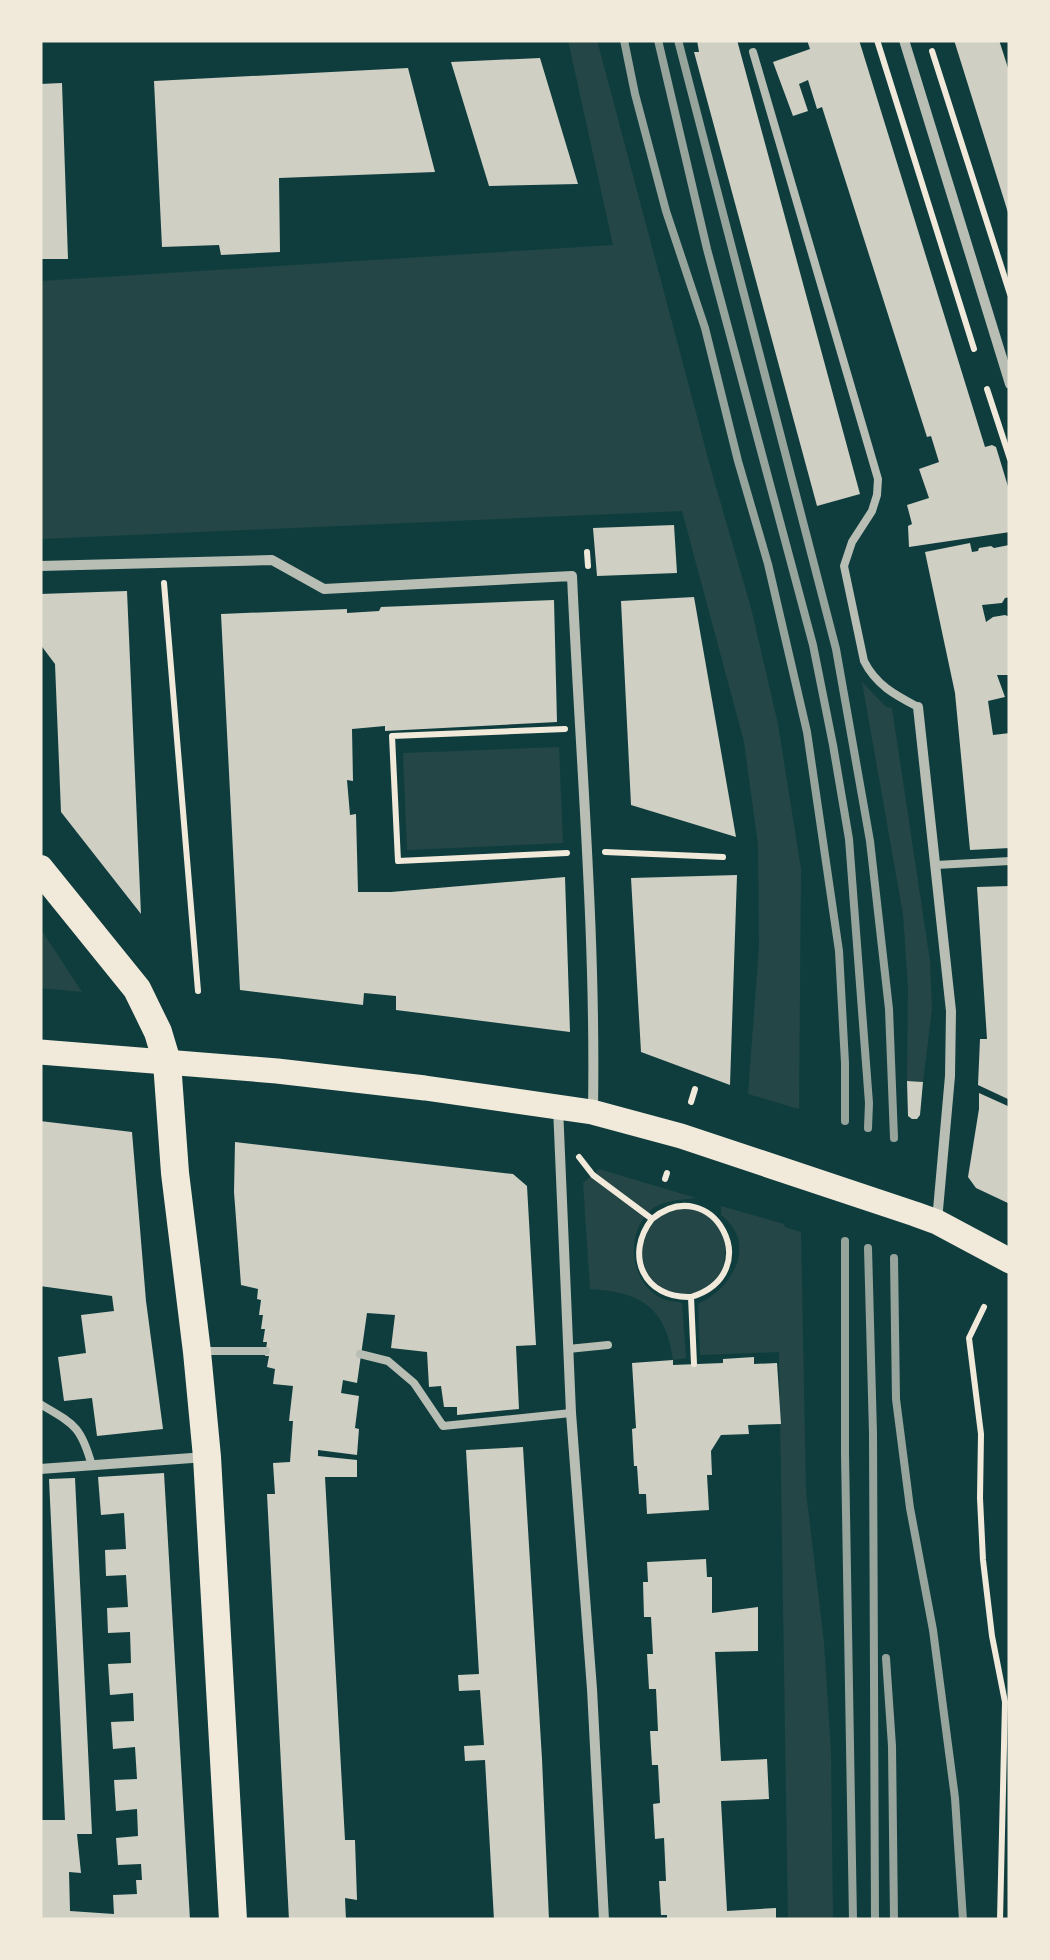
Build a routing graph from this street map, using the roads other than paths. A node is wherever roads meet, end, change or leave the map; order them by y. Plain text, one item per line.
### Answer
1 (904, 40) edge
2 (753, 52) dead end
3 (1010, 384) edge
4 (40, 566) edge
5 (918, 707) joint
6 (1010, 861) edge
7 (936, 864) junction
8 (40, 869) edge
9 (40, 1052) edge
10 (167, 1062) junction
11 (558, 1106) junction
12 (592, 1112) junction
13 (937, 1222) junction
14 (1010, 1261) edge
15 (608, 1344) dead end
16 (568, 1349) junction
17 (266, 1350) dead end
18 (197, 1352) junction
19 (360, 1354) dead end
20 (40, 1404) edge
21 (571, 1413) junction
22 (206, 1457) junction
23 (92, 1466) junction
24 (40, 1470) edge
25 (233, 1920) edge
26 (604, 1920) edge

1 - 3 street
2 - 5 lane
4 - 12 street
5 - 7 street
6 - 7 lane
7 - 13 street
8 - 10 highway
9 - 10 main road
10 - 11 main road
10 - 18 highway
11 - 12 main road
11 - 16 street
12 - 13 main road
13 - 14 main road
15 - 16 lane
16 - 21 street
17 - 18 lane
18 - 22 highway
19 - 21 lane
20 - 23 lane
21 - 26 street
22 - 23 street
22 - 25 highway
23 - 24 street

